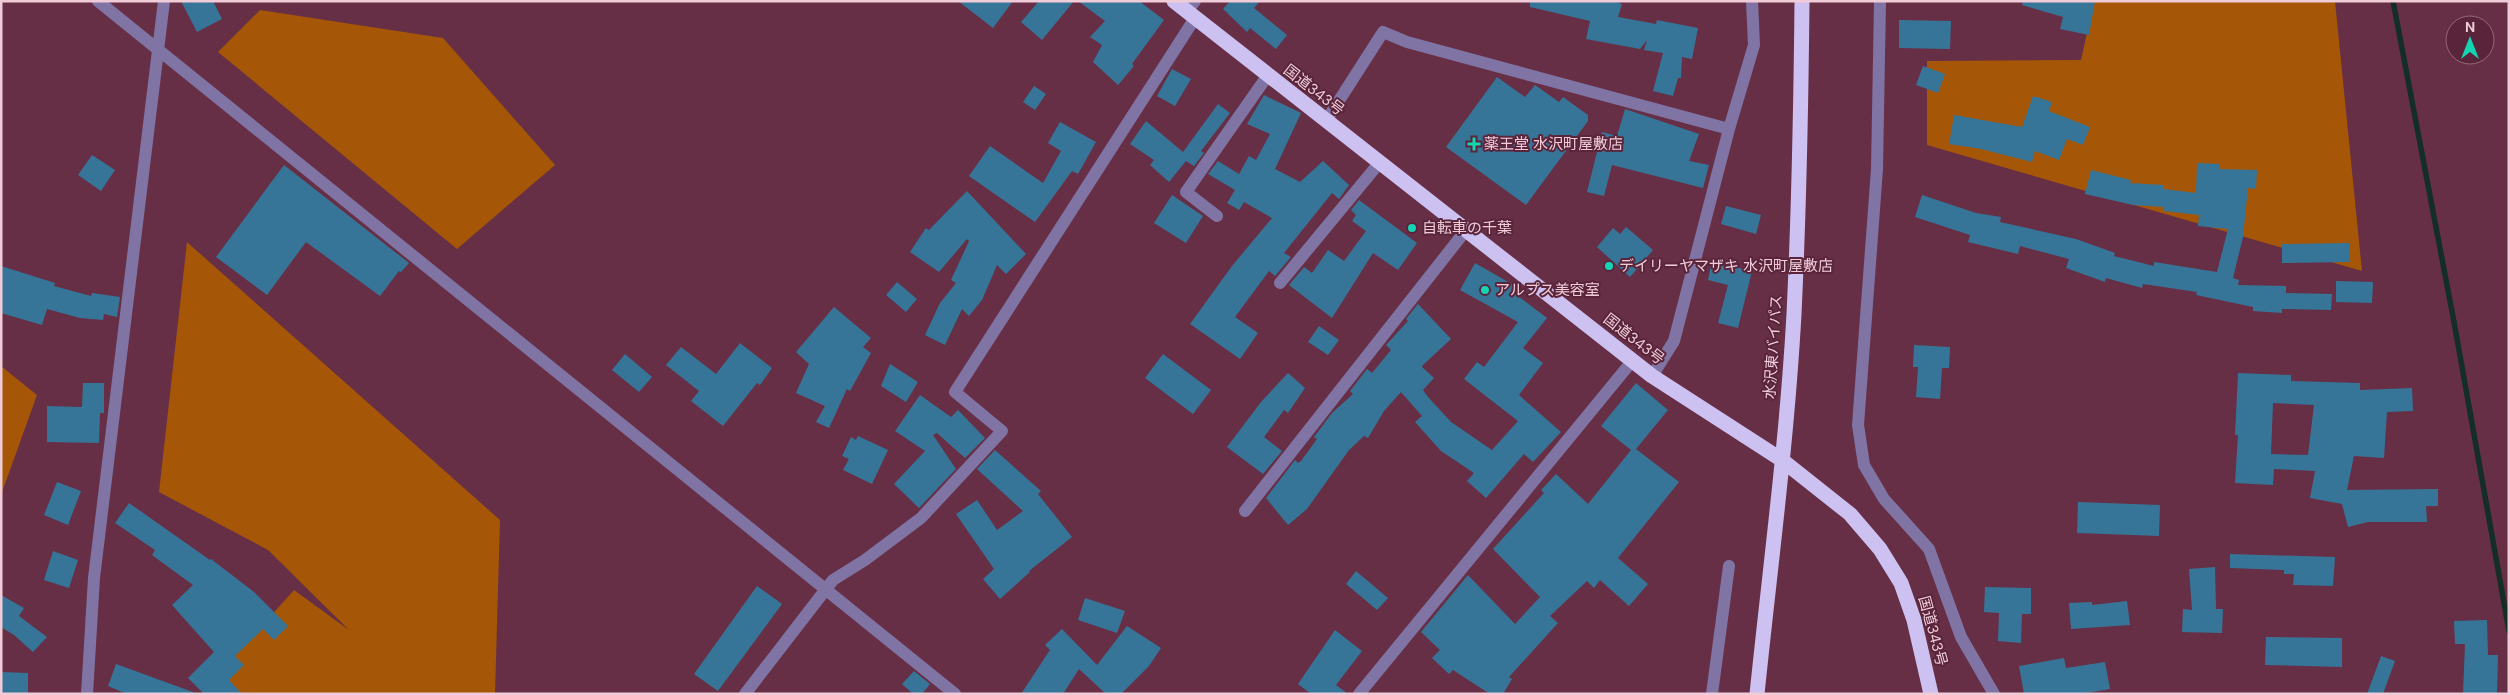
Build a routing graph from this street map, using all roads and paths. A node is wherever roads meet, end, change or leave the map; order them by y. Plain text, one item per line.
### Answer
1 (98, 1) edge
2 (164, 1) edge
3 (1174, 1) edge
4 (1752, 1) edge
5 (1802, 1) edge
6 (1880, 1) edge
7 (1192, 10) edge
8 (158, 50) junction
9 (1268, 75) junction
10 (1326, 121) junction
11 (1729, 129) junction
12 (1380, 162) junction
13 (1216, 216) dead end
14 (1466, 230) junction
15 (1280, 283) dead end
16 (1633, 360) junction
17 (1652, 376) junction
18 (1782, 460) junction
19 (1245, 511) dead end
20 (1729, 566) dead end
21 (825, 588) junction
22 (87, 694) edge
23 (745, 694) edge
24 (955, 694) edge
25 (1359, 694) edge
26 (1712, 694) edge
27 (1757, 694) edge
28 (1931, 694) edge
29 (1994, 694) edge

1 - 8 street
2 - 8 street
3 - 7 highway, 国道343号
4 - 11 street
5 - 18 highway, 水沢東バイパス
6 - 29 street
7 - 9 highway, 国道343号
7 - 21 street
8 - 21 street
8 - 22 street
9 - 10 highway, 国道343号
9 - 13 street
10 - 11 street
10 - 12 highway, 国道343号
11 - 17 street
12 - 14 highway, 国道343号
12 - 15 street
14 - 16 highway, 国道343号
14 - 19 street
16 - 17 highway, 国道343号
16 - 25 street
17 - 18 highway, 国道343号
18 - 27 highway, 水沢東バイパス
18 - 28 highway, 国道343号
20 - 26 street
21 - 23 street
21 - 24 street

